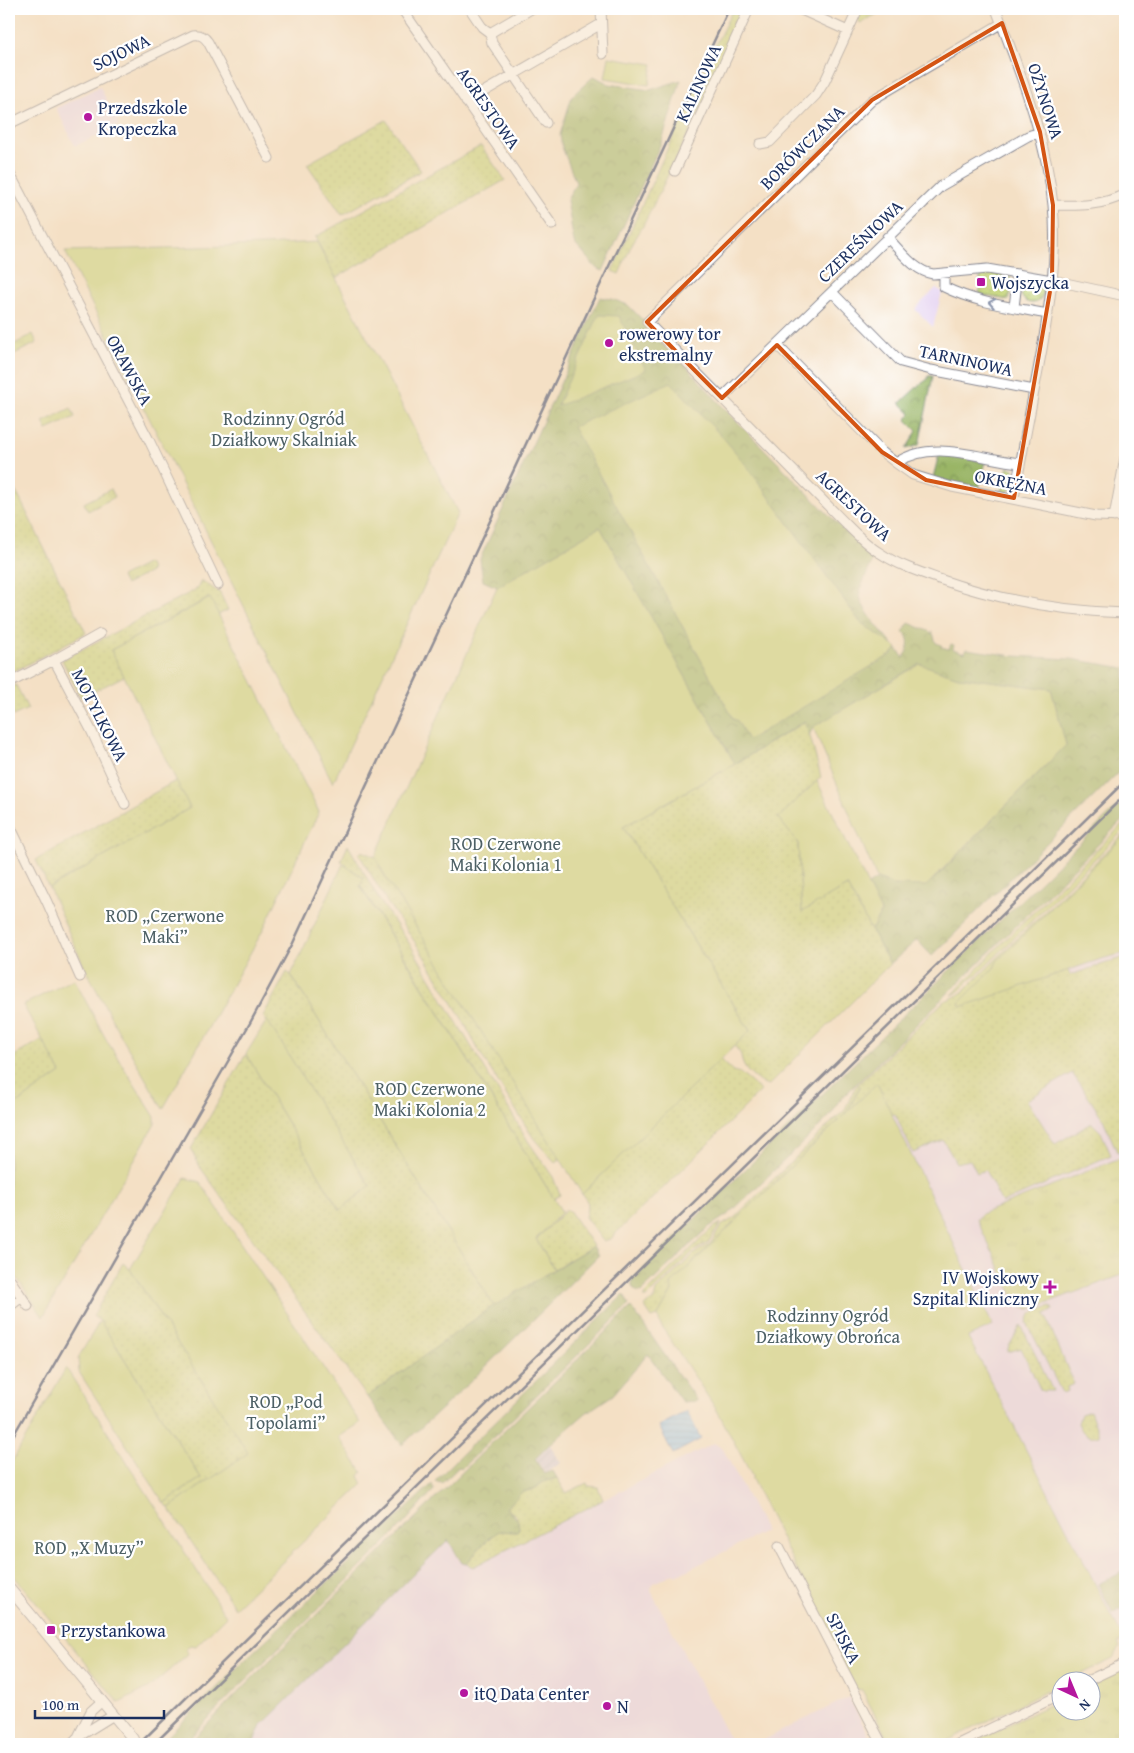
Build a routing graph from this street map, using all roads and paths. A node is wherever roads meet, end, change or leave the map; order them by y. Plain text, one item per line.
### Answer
1 (402, 9) edge
2 (470, 9) edge
3 (532, 9) edge
4 (602, 9) edge
5 (749, 9) edge
6 (799, 9) edge
7 (858, 9) edge
8 (996, 9) edge
9 (1002, 23) junction
10 (602, 24) junction
11 (848, 31) junction
12 (490, 32) junction
13 (603, 54) dead end
14 (513, 74) junction
15 (466, 102) junction
16 (546, 123) dead end
17 (9, 124) edge
18 (1040, 132) junction
19 (760, 144) dead end
20 (269, 158) dead end
21 (675, 171) dead end
22 (9, 172) edge
23 (1125, 194) edge
24 (1054, 206) junction
25 (552, 225) dead end
26 (887, 237) junction
27 (944, 273) junction
28 (1018, 274) junction
29 (1052, 280) junction
30 (832, 292) junction
31 (1125, 296) edge
32 (1014, 307) junction
33 (1048, 314) junction
34 (647, 322) joint
35 (777, 345) junction
36 (1034, 390) junction
37 (722, 398) junction
38 (1125, 458) edge
39 (896, 463) junction
40 (1020, 464) junction
41 (1014, 498) junction
42 (1114, 517) junction
43 (1125, 517) edge
44 (218, 586) dead end
45 (1125, 613) edge
46 (100, 634) dead end
47 (54, 660) junction
48 (9, 683) edge
49 (126, 804) dead end
50 (9, 824) edge
51 (80, 977) dead end
52 (9, 1278) edge
53 (22, 1297) junction
54 (28, 1306) dead end
55 (9, 1307) edge
56 (779, 1546) dead end
57 (9, 1588) edge
58 (1125, 1663) edge
59 (1102, 1674) edge
60 (1052, 1699) edge
61 (101, 1702) junction
62 (114, 1718) junction
63 (78, 1737) junction
64 (133, 1739) dead end
65 (71, 1744) edge
66 (882, 1744) edge
67 (958, 1744) edge

1 - 15 street, AGRESTOWA
2 - 12 street
3 - 12 street
4 - 10 street
5 - 21 street, KALINOWA
6 - 11 street
7 - 11 street
8 - 9 street, OŻYNOWA
9 - 18 street, OŻYNOWA
9 - 34 street, BORÓWCZANA
10 - 13 street
10 - 14 street
11 - 19 street
12 - 14 street
14 - 15 street
14 - 16 street
15 - 25 street, AGRESTOWA
17 - 20 street, SOJOWA
18 - 24 street, OŻYNOWA
18 - 26 street, CZEREŚNIOWA
22 - 44 street, ORAWSKA
23 - 24 street
24 - 29 street, OŻYNOWA
26 - 27 street
26 - 30 street, CZEREŚNIOWA
27 - 28 street
32 -> 27 street
28 - 29 street
28 - 32 street
29 - 31 street
29 - 33 street, OŻYNOWA
30 - 35 street, CZEREŚNIOWA
30 - 36 street, TARNINOWA
32 - 33 street
33 - 36 street, OŻYNOWA
34 - 37 street, AGRESTOWA
35 - 37 street, CZEREŚNIOWA
35 - 39 street, OKRĘŻNA
36 - 40 street, OŻYNOWA
37 - 45 street, AGRESTOWA
38 - 42 street
39 - 40 street, OKRĘŻNA
39 - 41 street, OKRĘŻNA
40 - 41 street, OŻYNOWA
41 - 42 street, OKRĘŻNA
42 - 43 street, OKRĘŻNA
46 - 47 street
47 - 48 street, MOTYLKOWA
47 - 49 street, MOTYLKOWA
50 - 51 street
52 - 53 street
53 - 54 street
53 - 55 street
56 - 66 street, SPISKA
57 - 61 street
58 - 59 street
60 - 67 street
61 - 62 street
61 - 63 street
62 - 63 street
62 - 64 street
63 - 65 street

